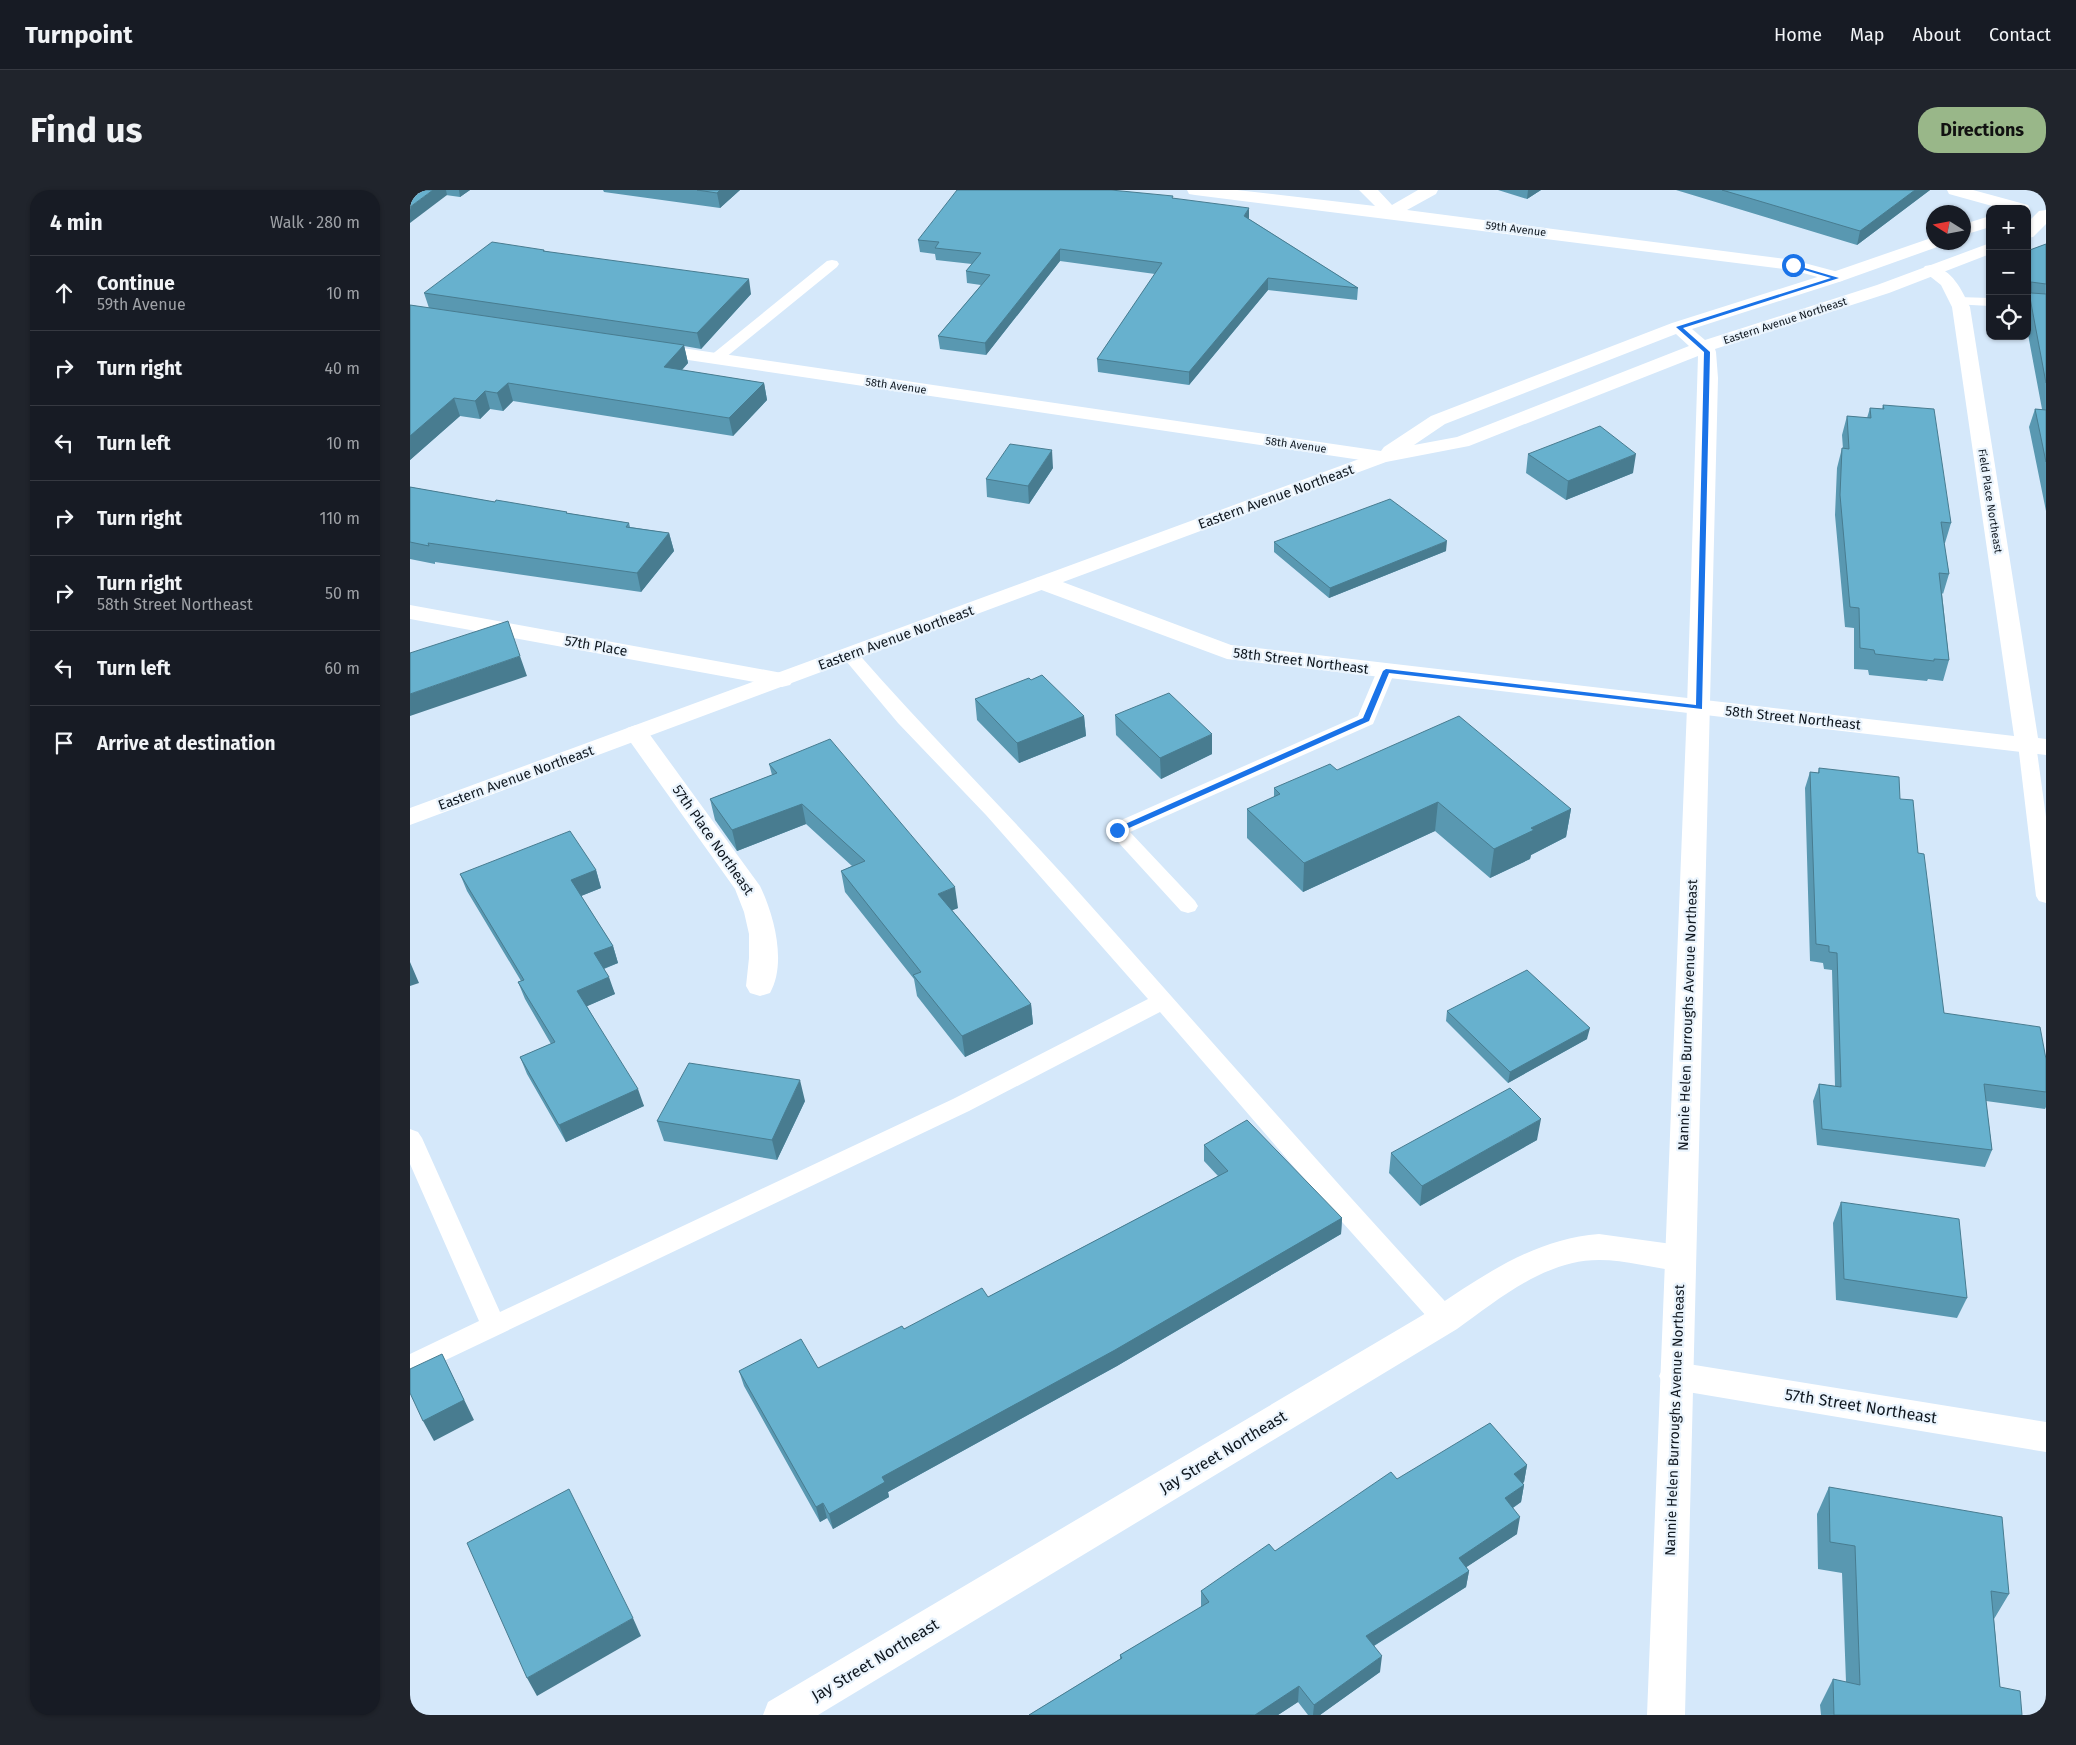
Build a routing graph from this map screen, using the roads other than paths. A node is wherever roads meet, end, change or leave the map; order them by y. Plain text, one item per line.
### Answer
1 (1195, 190) edge
2 (1367, 190) edge
3 (1430, 190) edge
4 (1955, 190) edge
5 (2008, 205) edge
6 (2031, 211) edge
7 (1390, 213) junction
8 (2046, 215) edge
9 (2031, 216) edge
10 (1986, 222) edge
11 (1971, 227) edge
12 (2031, 229) edge
13 (1926, 245) edge
14 (1986, 249) edge
15 (832, 264) dead end
16 (1930, 270) junction
17 (1836, 278) junction
18 (1958, 301) junction
19 (1986, 302) edge
20 (1679, 327) junction
21 (626, 346) edge
22 (1703, 348) junction
23 (715, 359) junction
24 (1381, 458) junction
25 (1044, 583) junction
26 (410, 612) edge
27 (850, 655) junction
28 (1386, 671) junction
29 (782, 680) junction
30 (1699, 707) junction
31 (636, 733) junction
32 (2036, 745) edge
33 (410, 816) edge
34 (2046, 896) edge
35 (1188, 906) dead end
36 (760, 986) dead end
37 (1163, 1001) junction
38 (410, 1138) edge
39 (1679, 1258) junction
40 (1445, 1319) junction
41 (494, 1326) junction
42 (410, 1366) edge
43 (1676, 1376) junction
44 (2046, 1437) edge
45 (782, 1715) edge
46 (1666, 1715) edge

1 - 7 street, 59th Avenue
2 - 7 street
3 - 7 street
4 - 5 street
6 - 8 street
7 - 17 street, 59th Avenue
8 - 9 street
8 - 12 street
10 - 11 street
13 - 17 street, Eastern Avenue Northeast
14 - 16 street, Eastern Avenue Northeast
15 - 23 lane
16 - 18 street, Field Place Northeast
16 - 22 street, Eastern Avenue Northeast
17 - 20 street, Eastern Avenue Northeast
18 - 19 lane
18 - 32 street, Field Place Northeast
20 - 22 street
20 - 24 street, Eastern Avenue Northeast
21 - 23 street, 58th Avenue
22 - 24 street, Eastern Avenue Northeast
22 - 30 street, Nannie Helen Burroughs Avenue Northeast
23 - 24 street, 58th Avenue
24 - 25 street, Eastern Avenue Northeast
25 - 27 street, Eastern Avenue Northeast
25 - 28 street, 58th Street Northeast
26 - 29 street, 57th Place
27 - 29 street, Eastern Avenue Northeast
27 - 37 lane
28 - 30 street, 58th Street Northeast
28 - 35 lane
29 - 31 street, Eastern Avenue Northeast
30 - 32 street, 58th Street Northeast
30 - 39 street, Nannie Helen Burroughs Avenue Northeast
31 - 33 street, Eastern Avenue Northeast
31 - 36 street, 57th Place Northeast
32 - 34 lane
37 - 40 lane
37 - 41 lane
38 - 41 lane
39 - 40 street, Jay Street Northeast
39 - 43 street, Nannie Helen Burroughs Avenue Northeast
40 - 45 street, Jay Street Northeast
41 - 42 lane
43 - 44 street, 57th Street Northeast
43 - 46 street, Nannie Helen Burroughs Avenue Northeast

